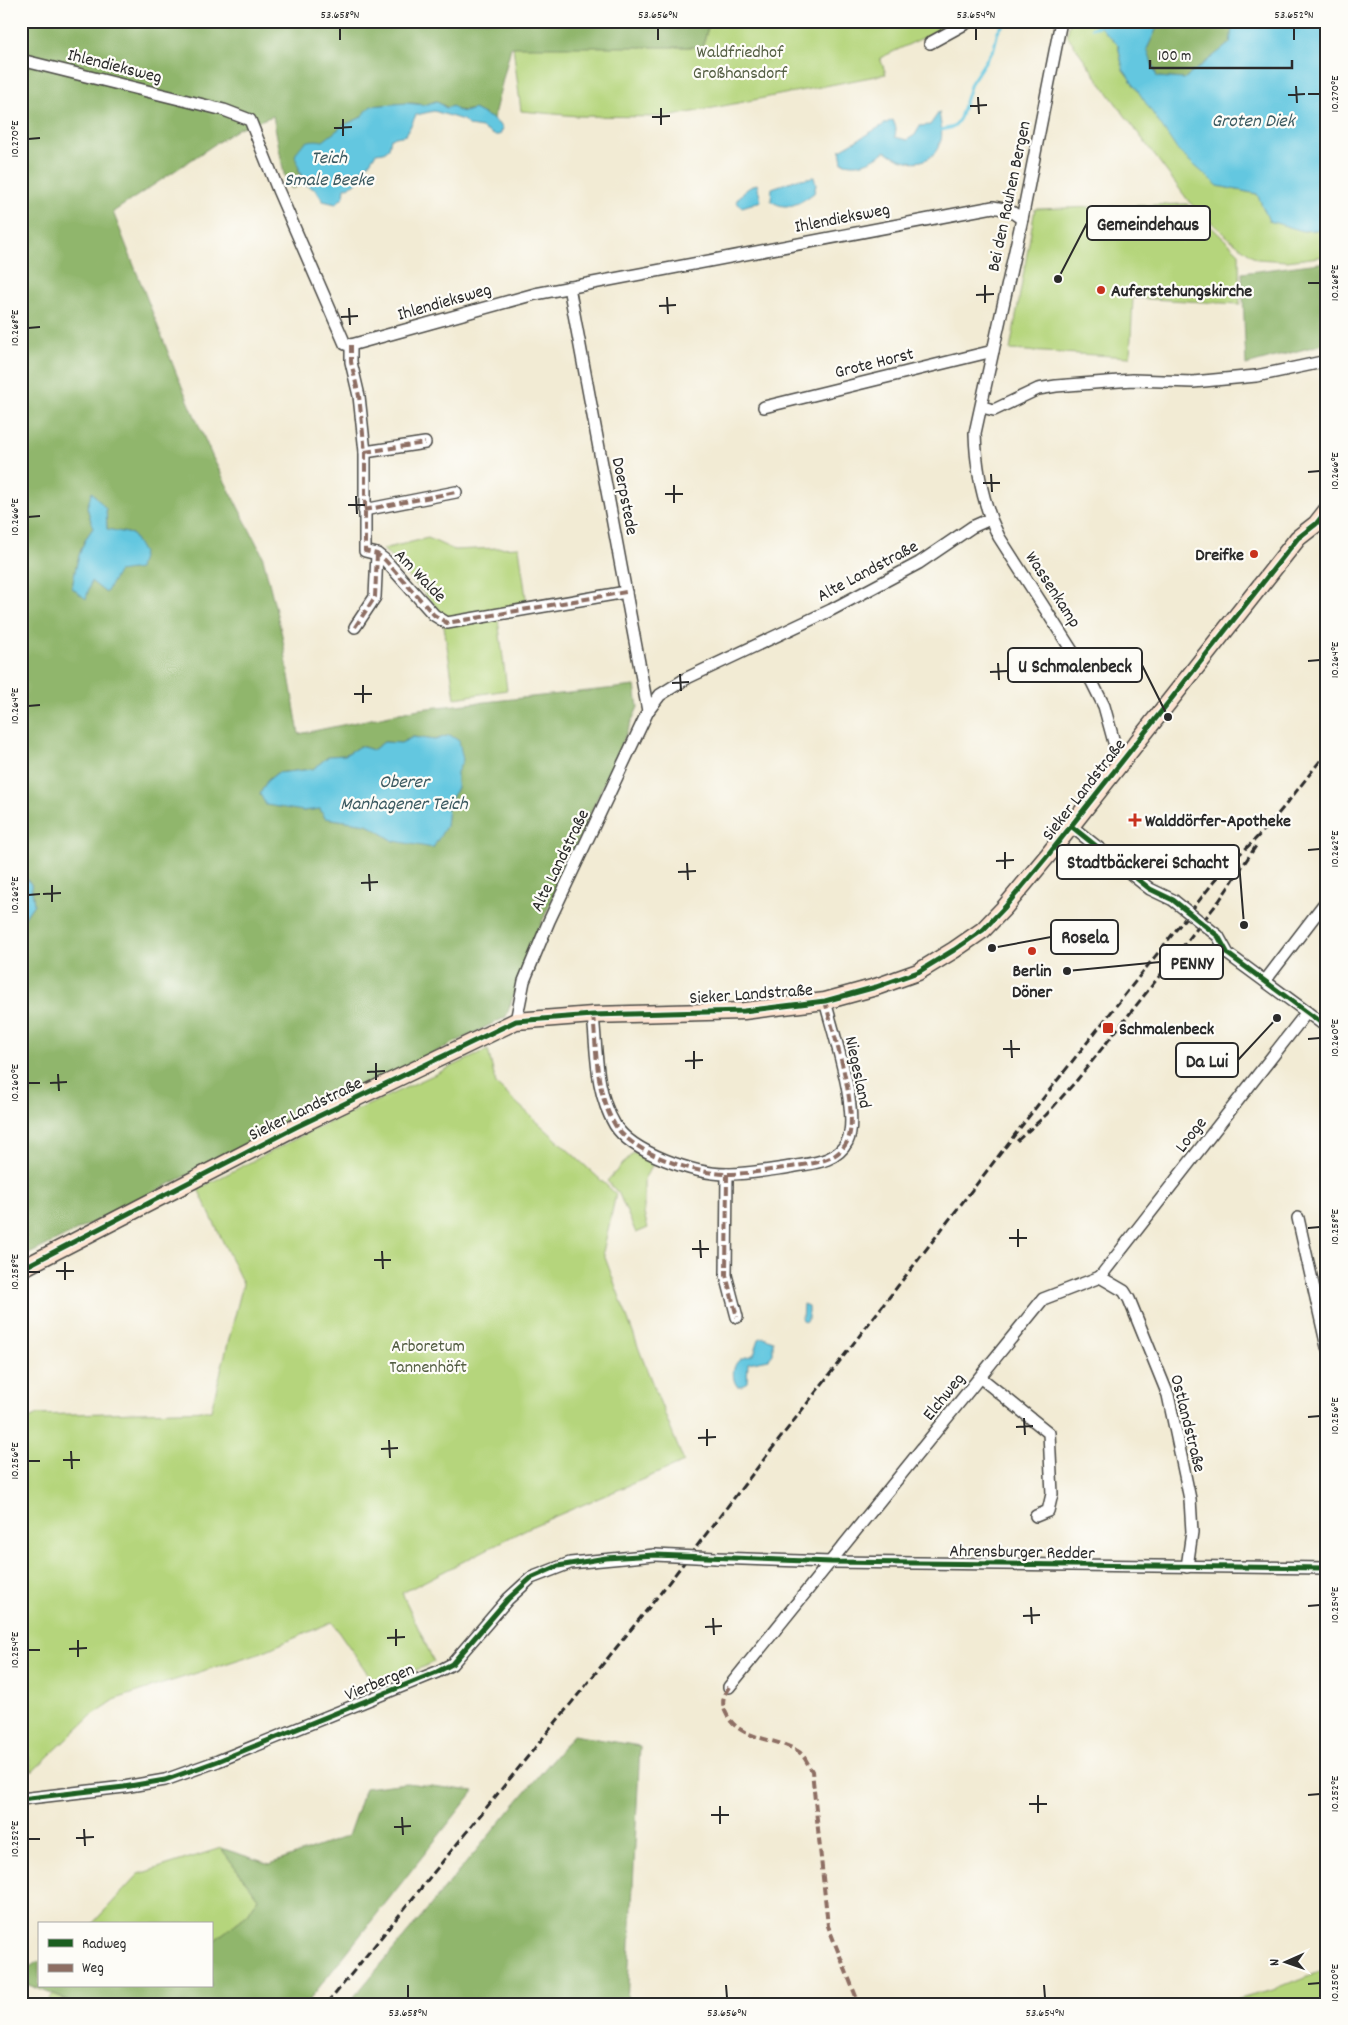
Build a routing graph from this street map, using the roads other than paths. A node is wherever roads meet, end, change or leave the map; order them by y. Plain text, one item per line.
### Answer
1 (970, 21) edge
2 (1061, 21) edge
3 (930, 43) dead end
4 (21, 60) edge
5 (1022, 219) junction
6 (569, 287) junction
7 (351, 345) junction
8 (993, 351) junction
9 (1327, 361) edge
10 (764, 407) dead end
11 (982, 407) junction
12 (425, 443) dead end
13 (365, 452) junction
14 (456, 492) dead end
15 (364, 510) junction
16 (1327, 510) edge
17 (990, 520) junction
18 (376, 554) junction
19 (626, 592) junction
20 (355, 627) dead end
21 (648, 711) junction
22 (1124, 760) junction
23 (1071, 826) junction
24 (1327, 900) edge
25 (1265, 981) junction
26 (825, 1001) junction
27 (1308, 1012) junction
28 (593, 1015) junction
29 (516, 1021) junction
30 (1327, 1027) edge
31 (727, 1174) junction
32 (1298, 1218) dead end
33 (21, 1270) edge
34 (1100, 1277) junction
35 (737, 1317) dead end
36 (1327, 1347) edge
37 (981, 1378) junction
38 (1036, 1516) dead end
39 (716, 1558) joint
40 (831, 1562) junction
41 (1187, 1567) junction
42 (1327, 1568) edge
43 (729, 1688) dead end
44 (21, 1799) edge

1 - 3 street
2 - 5 street, Bei den Rauhen Bergen
4 - 7 street, Ihlendieksweg
5 - 6 street, Ihlendieksweg
5 - 8 street, Bei den Rauhen Bergen
6 - 7 street, Ihlendieksweg
6 - 19 street, Doerpstede
7 - 13 street, Am Walde
8 - 10 street, Grote Horst
8 - 11 street, Bei den Rauhen Bergen
9 - 11 street
11 - 17 street
12 - 13 street
13 - 15 street, Am Walde
14 - 15 street
15 - 18 street, Am Walde
16 - 22 street, Sieker Landstraße
17 - 21 street, Alte Landstraße
17 - 22 street, Wassenkamp
18 - 19 street, Am Walde
18 - 20 street, Am Walde
19 - 21 street, Doerpstede
21 - 29 street, Alte Landstraße
22 - 23 street, Sieker Landstraße
23 - 25 street, bridge
23 - 26 street, Sieker Landstraße
24 - 25 street
25 - 27 street
26 - 28 street, Sieker Landstraße
26 - 31 street, Niegesland
27 - 30 street
27 - 34 street, Looge
28 - 29 street, Sieker Landstraße
28 - 31 street, Niegesland
29 - 33 street, Sieker Landstraße
31 - 35 street
32 - 36 street
34 - 37 street, Elchweg
34 - 41 street, Ostlandstraße
37 - 38 street
37 - 40 street, Elchweg
39 - 40 street, Ahrensburger Redder
39 - 44 street, Vierbergen, bridge
40 - 41 street, Ahrensburger Redder
40 - 43 street
41 - 42 street, Ahrensburger Redder

